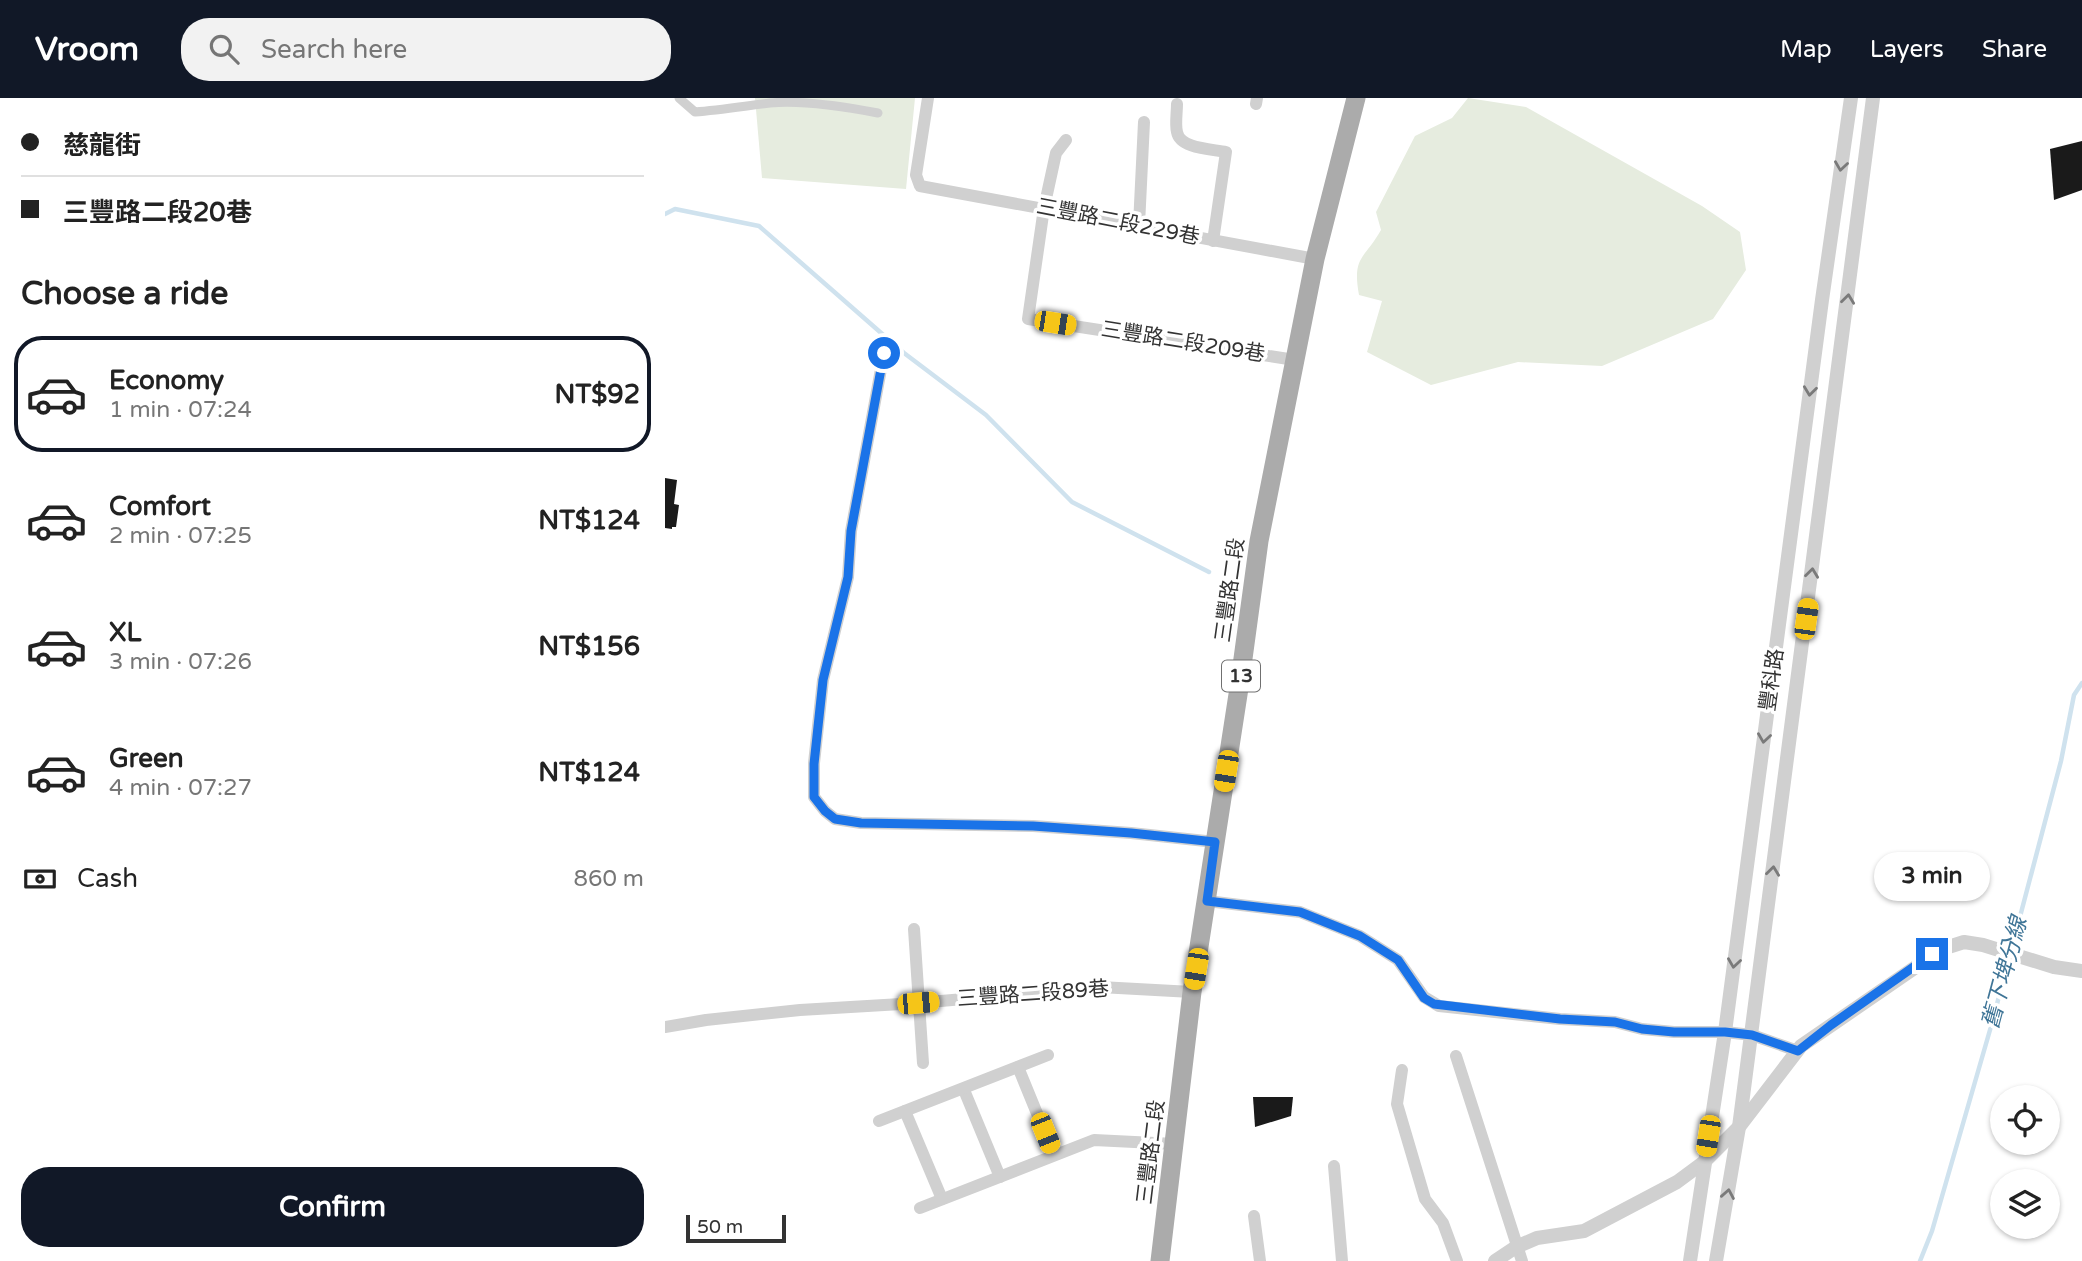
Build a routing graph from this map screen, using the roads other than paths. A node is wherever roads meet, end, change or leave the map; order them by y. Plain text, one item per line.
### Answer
1 (679, 98) edge
2 (928, 98) edge
3 (1356, 98) edge
4 (1851, 98) edge
5 (1873, 98) edge
6 (1177, 104) dead end
7 (879, 113) dead end
8 (1144, 122) dead end
9 (1066, 140) dead end
10 (1044, 208) junction
11 (1139, 225) junction
12 (1213, 241) junction
13 (1315, 259) junction
14 (884, 353) dead end
15 (1295, 360) junction
16 (1215, 842) junction
17 (1207, 901) junction
18 (914, 929) dead end
19 (2082, 971) edge
20 (1192, 992) junction
21 (918, 1003) junction
22 (665, 1027) edge
23 (1725, 1032) junction
24 (1752, 1035) junction
25 (1798, 1051) junction
26 (1048, 1055) dead end
27 (1456, 1056) dead end
28 (923, 1063) dead end
29 (1018, 1067) junction
30 (1402, 1070) dead end
31 (964, 1090) junction
32 (905, 1111) junction
33 (879, 1122) dead end
34 (1739, 1127) junction
35 (1175, 1144) junction
36 (1054, 1155) junction
37 (1704, 1162) junction
38 (1333, 1166) dead end
39 (1000, 1177) junction
40 (942, 1199) junction
41 (920, 1208) dead end
42 (1254, 1216) dead end
43 (1519, 1254) edge
44 (1160, 1261) edge
45 (1260, 1261) edge
46 (1342, 1261) edge
47 (1457, 1261) edge
48 (1495, 1261) edge
49 (1690, 1261) edge
50 (1716, 1261) edge

1 - 7 street
2 - 10 street, 三豐路二段229巷
3 - 13 main road, 三豐路二段 / 13
4 -> 23 street, 豐科路
24 -> 5 street, 豐科路
6 - 12 street
8 - 11 street
9 - 10 street
10 - 11 street, 三豐路二段229巷
10 - 15 street, 三豐路二段209巷
11 - 12 street, 三豐路二段229巷
12 - 13 street, 三豐路二段229巷
13 - 15 main road, 三豐路二段 / 13
14 - 16 street
15 - 16 main road, 三豐路二段 / 13
16 - 17 main road, 三豐路二段 / 13
17 - 20 main road, 三豐路二段 / 13
17 - 23 street
18 - 21 street
19 - 25 street
20 - 21 street, 三豐路二段89巷
20 - 35 main road, 三豐路二段 / 13
21 - 22 street, 三豐路二段89巷
21 - 28 street
23 - 24 street
23 - 37 street, 豐科路
24 - 25 street
24 - 34 street, 豐科路
25 - 34 street
26 - 29 street
27 - 43 street
29 - 31 street
29 - 36 street
30 - 47 street
31 - 32 street
31 - 39 street
32 - 33 street
32 - 40 street
34 - 37 street
50 -> 34 street, 豐科路
35 - 36 street
35 - 44 main road, 三豐路二段 / 13
36 - 39 street
37 - 43 street
37 - 49 street, 豐科路
38 - 46 street
39 - 40 street
40 - 41 street
42 - 45 street
43 - 48 street

